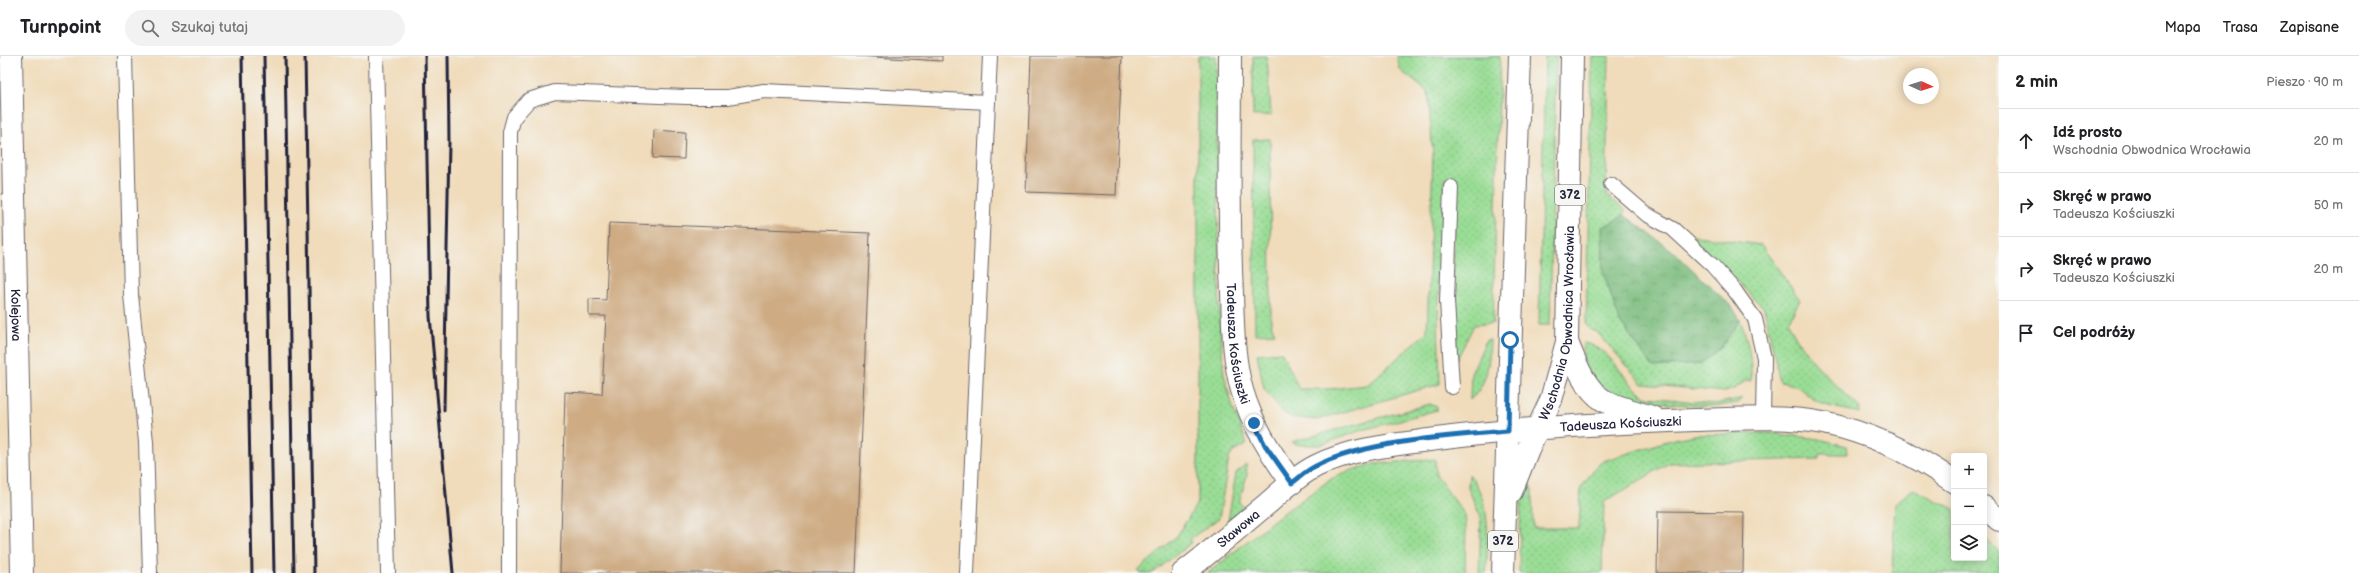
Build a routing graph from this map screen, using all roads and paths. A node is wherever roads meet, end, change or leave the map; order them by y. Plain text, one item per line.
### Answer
1 (11, 56) edge
2 (125, 56) edge
3 (376, 56) edge
4 (990, 56) edge
5 (1230, 56) edge
6 (1520, 56) edge
7 (1572, 56) edge
8 (988, 102) junction
9 (1611, 184) dead end
10 (1450, 187) dead end
11 (1567, 342) junction
12 (1452, 387) dead end
13 (1763, 418) junction
14 (1662, 421) junction
15 (1538, 428) junction
16 (1508, 431) junction
17 (1951, 480) edge
18 (1292, 483) junction
19 (1504, 510) junction
20 (1987, 510) edge
21 (1999, 520) edge
22 (22, 573) edge
23 (150, 573) edge
24 (388, 573) edge
25 (509, 573) edge
26 (967, 573) edge
27 (1183, 573) edge
28 (1503, 573) edge

1 - 22 street, Kolejowa
2 - 23 lane
3 - 24 lane
4 - 8 lane
5 - 18 street, Tadeusza Kościuszki
6 - 16 street, Wschodnia Obwodnica Wrocławia / 372
7 - 11 street, Wschodnia Obwodnica Wrocławia / 372
8 - 25 lane
8 - 26 lane
9 - 13 lane
10 - 12 lane
11 - 14 street
11 - 15 street, Wschodnia Obwodnica Wrocławia / 372
13 - 14 street, Tadeusza Kościuszki
13 - 17 street, Tadeusza Kościuszki
14 - 15 street, Tadeusza Kościuszki
15 - 16 street, Tadeusza Kościuszki
15 - 19 street, Wschodnia Obwodnica Wrocławia / 372
16 - 18 street, Tadeusza Kościuszki
16 - 19 street, Wschodnia Obwodnica Wrocławia / 372
18 - 27 street, Stawowa
19 - 28 street, Wschodnia Obwodnica Wrocławia / 372
20 - 21 street

